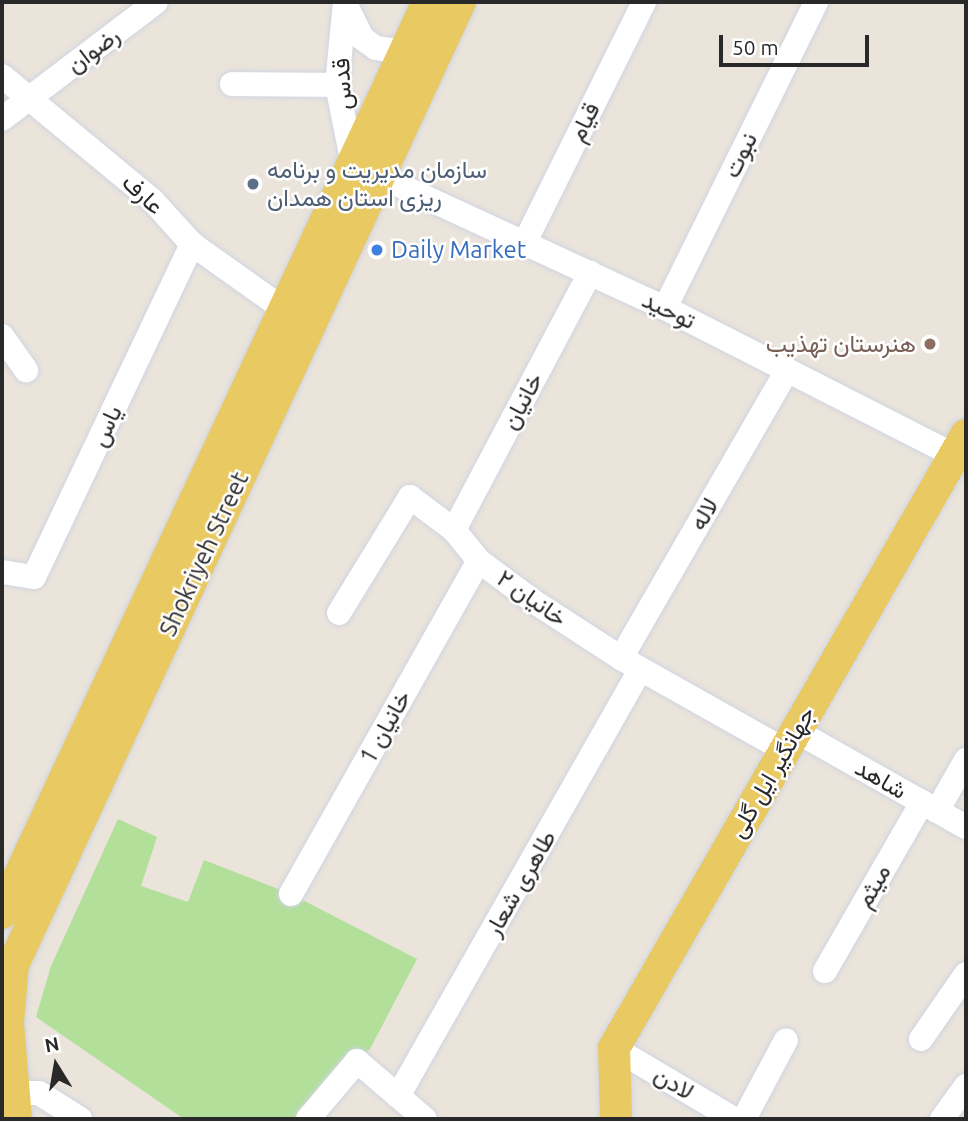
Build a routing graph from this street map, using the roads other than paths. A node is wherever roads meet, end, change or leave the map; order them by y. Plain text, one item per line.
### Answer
1 (156, 2) edge
2 (345, 2) edge
3 (428, 2) edge
4 (460, 2) edge
5 (644, 2) edge
6 (816, 2) edge
7 (404, 52) junction
8 (2, 76) edge
9 (232, 83) dead end
10 (337, 85) junction
11 (29, 98) junction
12 (2, 119) edge
13 (366, 170) junction
14 (525, 242) junction
15 (192, 244) junction
16 (590, 272) junction
17 (665, 308) junction
18 (285, 310) junction
19 (2, 336) edge
20 (26, 370) dead end
21 (787, 370) junction
22 (959, 457) edge
23 (454, 530) junction
24 (479, 561) junction
25 (2, 572) edge
26 (340, 613) dead end
27 (631, 664) junction
28 (790, 740) junction
29 (966, 760) edge
30 (930, 806) junction
31 (966, 827) edge
32 (291, 894) dead end
33 (2, 913) edge
34 (825, 971) dead end
35 (7, 972) edge
36 (966, 974) edge
37 (921, 1039) dead end
38 (786, 1040) dead end
39 (614, 1048) junction
40 (964, 1093) edge
41 (398, 1096) junction
42 (15, 1106) edge
43 (80, 1119) edge
44 (308, 1119) edge
45 (425, 1119) edge
46 (616, 1119) edge
47 (734, 1119) edge
48 (744, 1119) edge
49 (942, 1119) edge

1 - 11 street, رضوان
2 - 7 street, قدس
2 - 10 street, قدس
3 - 7 main road, Shokriyeh Street
4 - 13 main road, Shokriyeh Street
5 - 14 street, قیام
6 - 17 street, نبوت
7 - 13 main road, Shokriyeh Street
8 - 11 street, عارف
9 - 10 street
10 - 13 street, قدس
11 - 12 street, رضوان
11 - 15 street, عارف
13 - 14 street, توحید
13 - 18 main road, Shokriyeh Street
13 - 35 main road, Shokriyeh Street
14 - 16 street, توحید
15 - 18 street, عارف
15 - 25 street, یاس
16 - 17 street, توحید
16 - 23 street, خانیان
17 - 21 street, توحید
18 - 33 main road, Shokriyeh Street
19 - 20 street
21 - 22 street, توحید
21 - 27 street, لاله
22 - 28 main road, جهانگیر ایل گلی
23 - 24 street, خانیان ۲
23 - 26 street, خانیان ۲
24 - 27 street, خانیان ۲
24 - 32 street, خانیان 1
27 - 28 street, خانیان ۲
27 - 41 street, طاهری شعار
28 - 30 street, شاهد
28 - 39 main road, جهانگیر ایل گلی
29 - 30 street, میثم
30 - 31 street, شاهد
30 - 34 street, میثم
35 - 42 main road, Shokriyeh Street
36 - 37 street
38 - 48 street
39 - 46 main road
39 - 47 street, لادن
40 - 49 street
41 - 44 street
41 - 45 street
42 - 43 street

